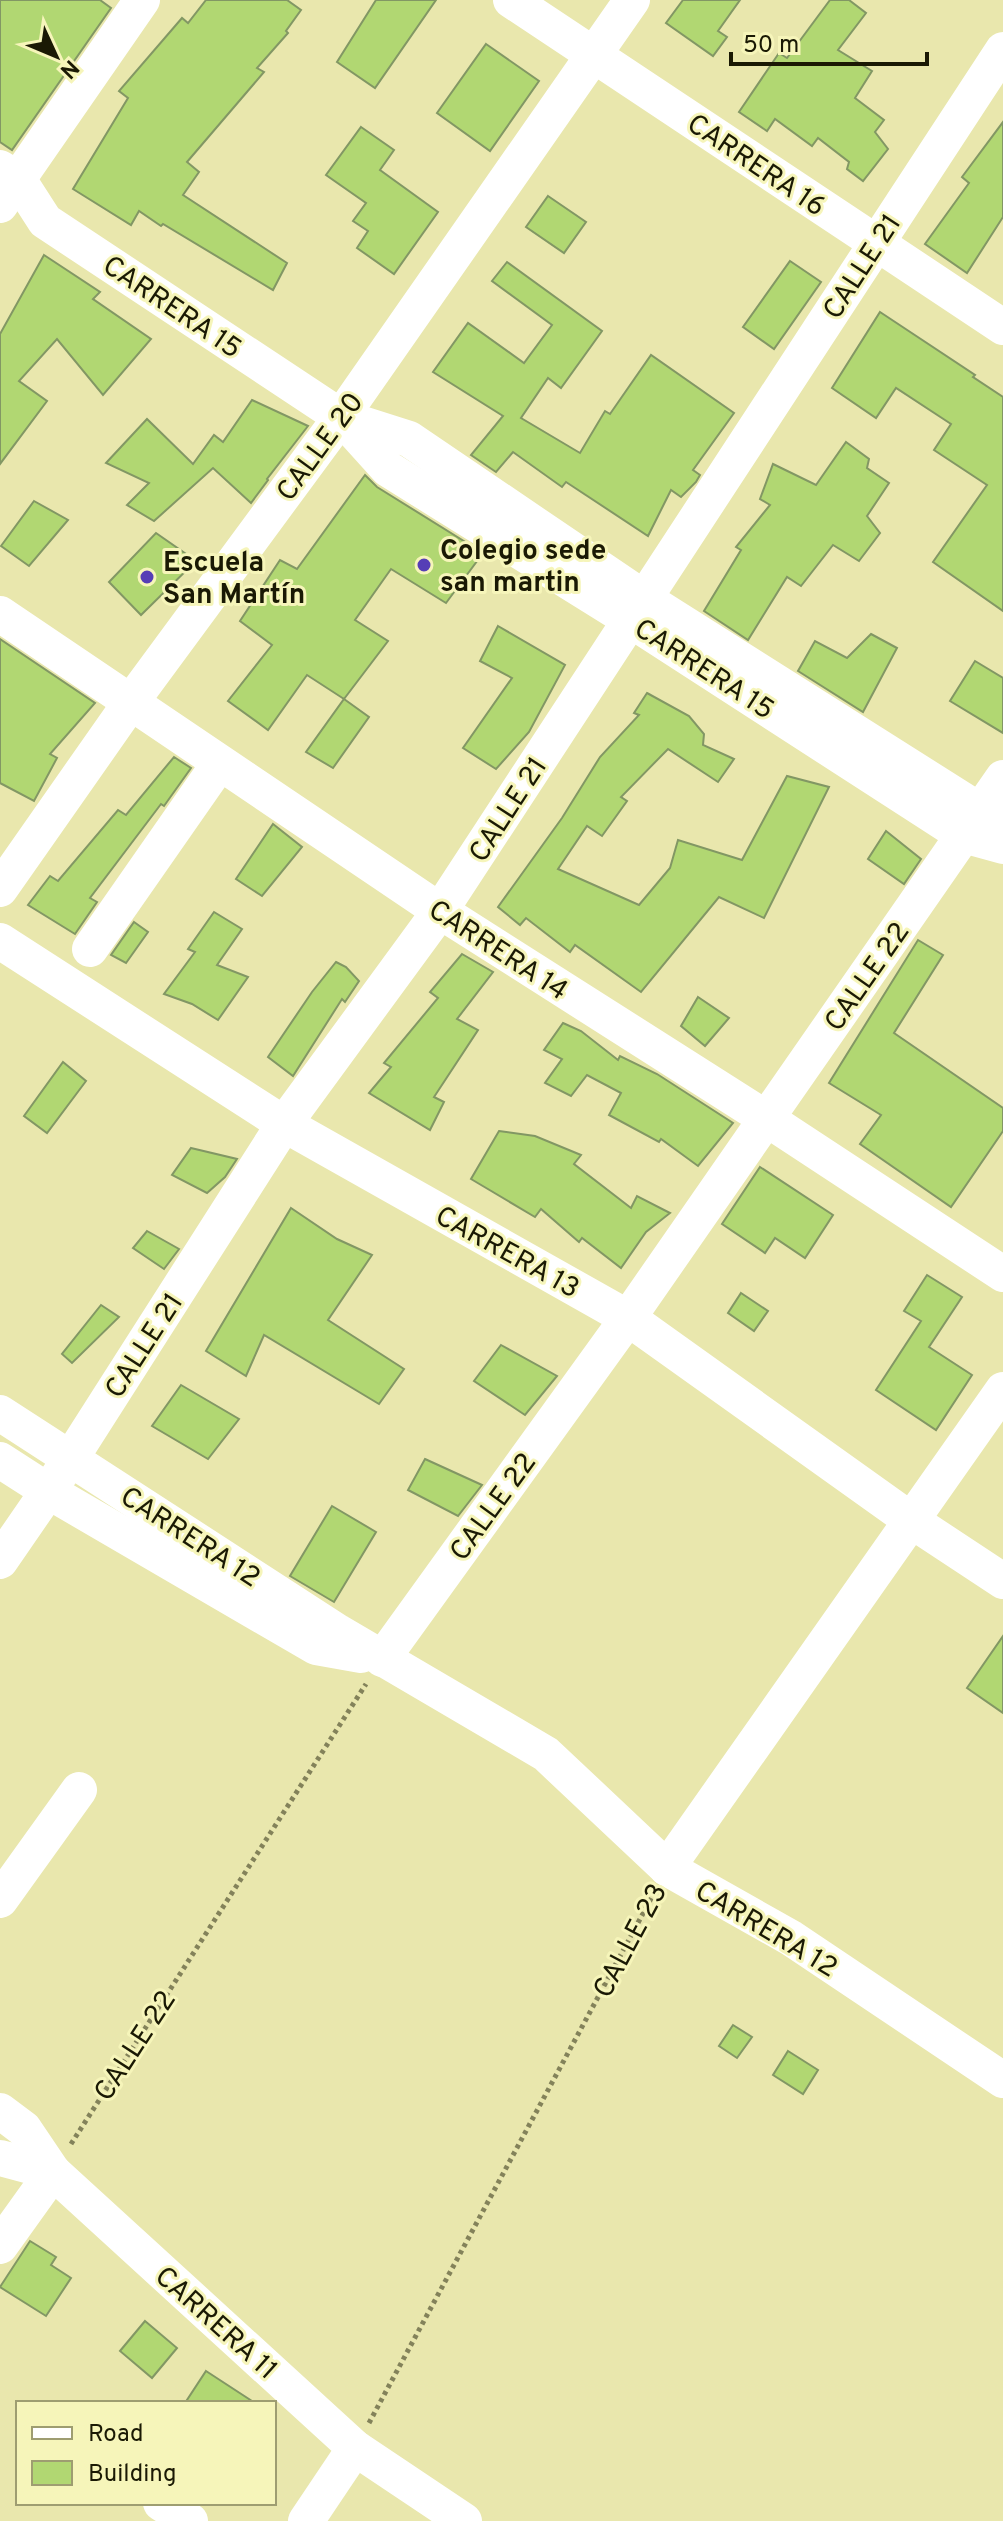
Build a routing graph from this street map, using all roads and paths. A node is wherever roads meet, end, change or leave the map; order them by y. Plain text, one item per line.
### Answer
1 (142, 0) edge
2 (511, 0) edge
3 (632, 0) edge
4 (1003, 50) edge
5 (593, 55) junction
6 (6, 184) edge
7 (0, 214) edge
8 (45, 221) junction
9 (876, 243) junction
10 (1003, 327) edge
11 (341, 417) junction
12 (639, 610) junction
13 (0, 614) edge
14 (131, 702) junction
15 (219, 764) junction
16 (1003, 778) edge
17 (982, 826) edge
18 (1003, 846) edge
19 (0, 889) edge
20 (440, 911) junction
21 (0, 941) edge
22 (90, 949) dead end
23 (767, 1119) junction
24 (284, 1124) junction
25 (1003, 1274) edge
26 (628, 1318) junction
27 (1003, 1390) edge
28 (0, 1413) edge
29 (71, 1458) junction
30 (0, 1460) edge
31 (48, 1491) junction
32 (912, 1521) junction
33 (0, 1561) edge
34 (1003, 1581) edge
35 (382, 1659) junction
36 (79, 1790) dead end
37 (667, 1868) junction
38 (0, 1900) edge
39 (1003, 2080) edge
40 (0, 2111) edge
41 (0, 2158) edge
42 (53, 2172) junction
43 (0, 2246) edge
44 (355, 2448) junction
45 (164, 2505) edge
46 (190, 2521) edge
47 (306, 2521) edge
48 (464, 2521) edge

1 - 6 street
2 - 5 street, CARRERA 16
3 - 5 street, CALLE 20
4 - 9 street, CALLE 21
5 - 9 street, CARRERA 16
5 - 11 street, CALLE 20
6 - 8 street, CARRERA 15
7 - 8 street, CARRERA 15
8 - 11 street, CARRERA 15
9 - 10 street, CARRERA 16
9 - 12 street, CALLE 21
11 - 12 street, CARRERA 15
11 - 14 street, CALLE 20
12 - 17 street, CARRERA 15
12 - 20 street, CALLE 21
13 - 14 street, CARRERA 14
14 - 15 street, CARRERA 14
14 - 19 street, CALLE 20
15 - 20 street, CARRERA 14
15 - 22 street
16 - 17 street, CALLE 22
17 - 18 street, CARRERA 15
17 - 23 street, CALLE 22
20 - 23 street, CARRERA 14
20 - 24 street, CALLE 21
21 - 24 street, CARRERA 13
23 - 25 street, CARRERA 14
23 - 26 street, CALLE 22
24 - 26 street, CARRERA 13
24 - 29 street, CALLE 21
26 - 32 street, CARRERA 13
26 - 35 street, CALLE 22
27 - 32 street, CALLE 23
28 - 29 street, CARRERA 12
29 - 31 street, CALLE 21
29 - 35 street, CARRERA 12
30 - 31 street, CARRERA 12
31 - 33 street, CALLE 21
31 - 35 street, CARRERA 12
32 - 34 street, CARRERA 13
32 - 37 street, CALLE 23
35 - 37 street, CARRERA 12
35 - 42 path, CALLE 22
36 - 38 street
37 - 39 street, CARRERA 12
37 - 44 path, CALLE 23
40 - 42 street, CARRERA 11
41 - 42 street, CARRERA 11
42 - 43 street
42 - 44 street, CARRERA 11
44 - 47 street
44 - 48 street, CARRERA 11
45 - 46 street

